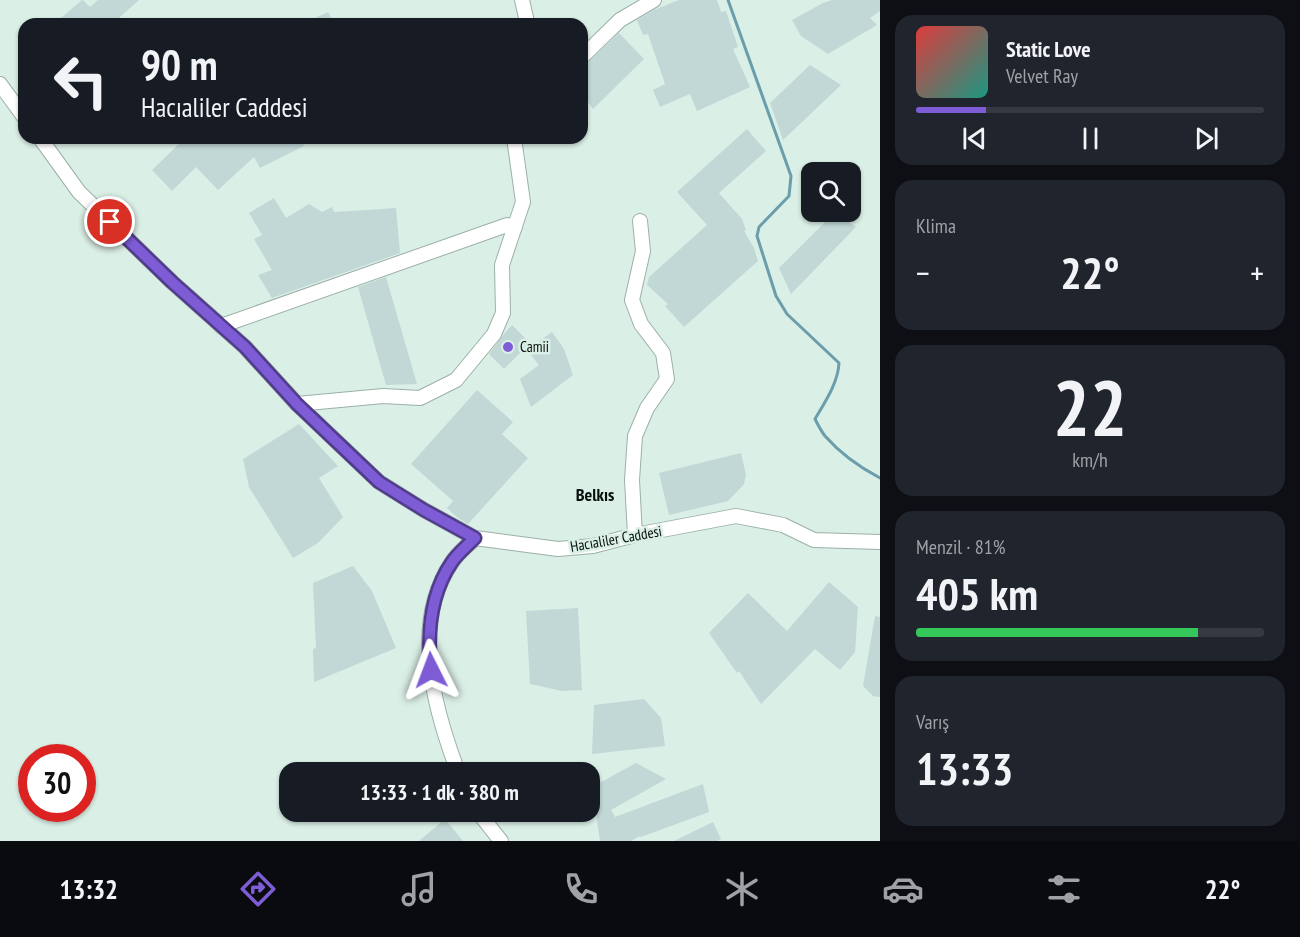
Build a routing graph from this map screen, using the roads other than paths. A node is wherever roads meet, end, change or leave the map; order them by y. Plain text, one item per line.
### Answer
1 (522, 0) edge
2 (654, 0) edge
3 (526, 18) edge
4 (588, 51) edge
5 (0, 84) edge
6 (18, 109) edge
7 (44, 144) edge
8 (515, 144) edge
9 (640, 221) dead end
10 (515, 227) junction
11 (221, 326) junction
12 (297, 404) junction
13 (635, 536) junction
14 (475, 538) junction
15 (880, 542) edge
16 (454, 762) edge
17 (486, 822) edge
18 (501, 841) edge

1 - 3 street
2 - 4 street
5 - 6 street
7 - 11 street, Hacıaliler Caddesi
8 - 10 street
9 - 13 street
10 - 11 street
10 - 12 street
11 - 12 street, Hacıaliler Caddesi
12 - 14 street, Hacıaliler Caddesi
13 - 14 street, Hacıaliler Caddesi
13 - 15 street, Hacıaliler Caddesi
14 - 16 street
17 - 18 street

